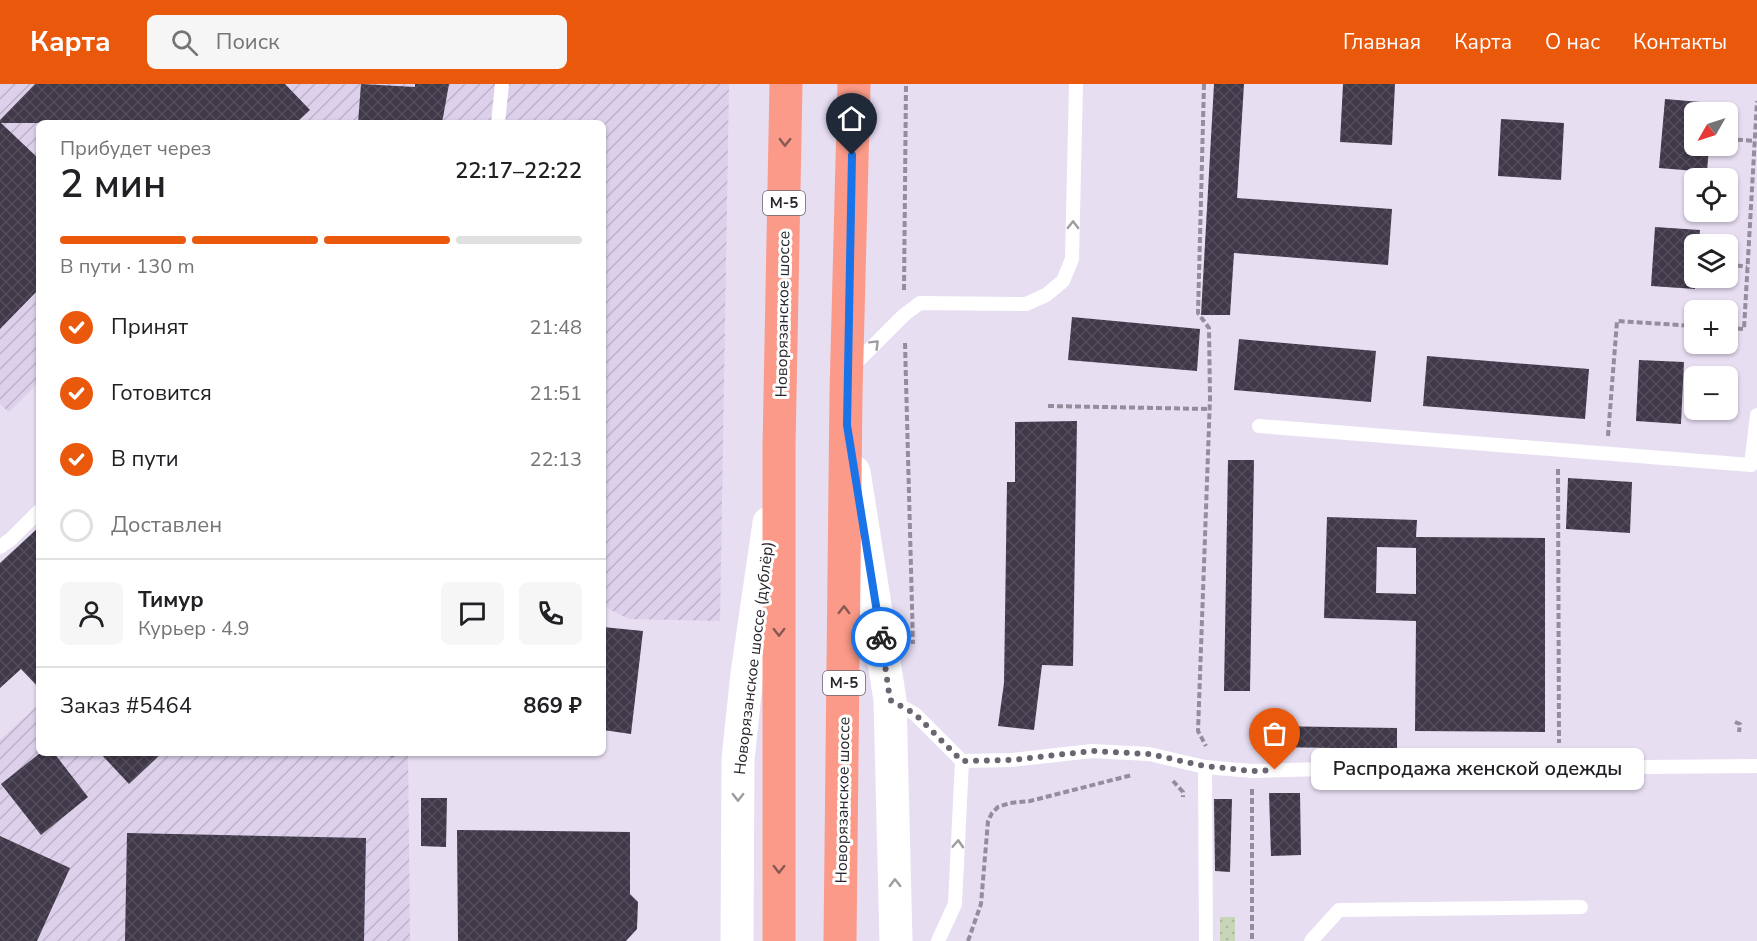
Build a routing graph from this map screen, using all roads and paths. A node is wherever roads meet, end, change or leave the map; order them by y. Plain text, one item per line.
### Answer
1 (502, 84) edge
2 (786, 84) edge
3 (854, 84) edge
4 (906, 84) edge
5 (1076, 84) edge
6 (1204, 84) edge
7 (1757, 101) edge
8 (498, 120) edge
9 (1738, 140) edge
10 (1755, 141) junction
11 (1738, 266) edge
12 (1747, 267) junction
13 (904, 315) junction
14 (1684, 325) edge
15 (1738, 329) edge
16 (846, 393) junction
17 (1048, 406) dead end
18 (1209, 409) junction
19 (1757, 415) edge
20 (847, 425) junction
21 (1259, 426) dead end
22 (779, 447) junction
23 (1558, 450) junction
24 (1607, 454) junction
25 (36, 515) edge
26 (0, 547) edge
27 (914, 655) dead end
28 (890, 700) junction
29 (1735, 722) dead end
30 (1739, 732) dead end
31 (1212, 750) dead end
32 (962, 761) junction
33 (1559, 762) joint
34 (1205, 766) junction
35 (1757, 766) edge
36 (1642, 767) dead end
37 (1252, 771) junction
38 (1138, 774) dead end
39 (1171, 778) dead end
40 (1184, 802) dead end
41 (1581, 907) dead end
42 (737, 941) edge
43 (779, 941) edge
44 (840, 941) edge
45 (896, 941) edge
46 (938, 941) edge
47 (968, 941) edge
48 (1206, 941) edge
49 (1252, 941) edge
50 (1311, 941) edge

1 - 8 lane
2 -> 22 highway, Новорязанское шоссе / М-5
3 - 16 highway, Новорязанское шоссе / М-5
4 - 13 path
13 -> 5 lane
6 - 18 path
7 - 10 path
9 - 10 path
10 - 12 path
11 - 12 path
12 - 15 path
16 -> 13 lane
13 - 27 path
14 - 24 path
16 - 20 highway, Новорязанское шоссе / М-5
17 - 18 path
18 - 31 path
19 - 24 lane
20 - 28 main road
44 -> 20 highway, Новорязанское шоссе / М-5
21 - 23 lane
22 -> 42 main road, Новорязанское шоссе (дублёр)
22 -> 43 highway, Новорязанское шоссе / М-5
23 - 24 lane
23 - 33 path
25 - 26 lane
28 - 32 lane
45 -> 28 main road
29 - 30 path
32 - 34 lane
46 -> 32 lane
33 - 37 lane
34 - 37 lane
34 - 48 lane
35 - 36 lane
37 - 49 path
38 - 47 path
39 - 40 path
41 - 50 lane

